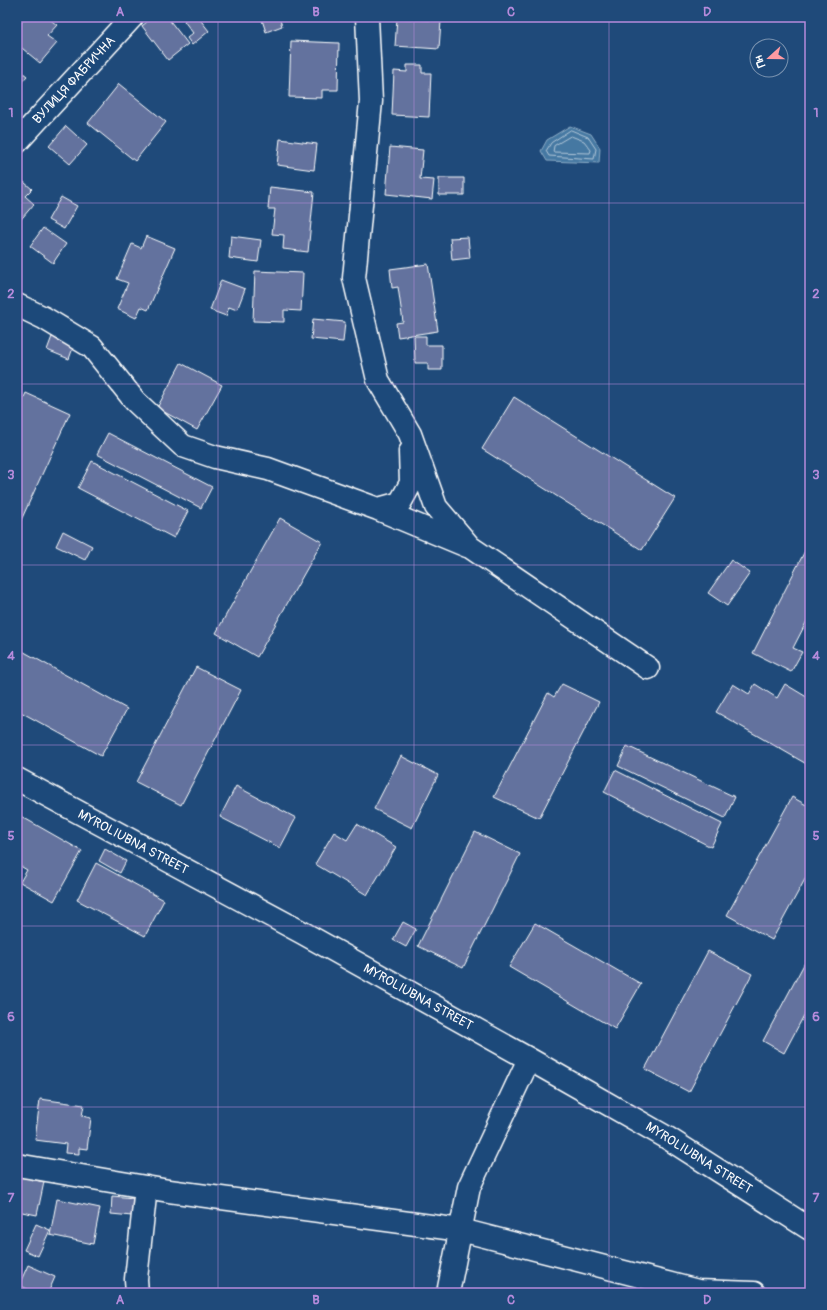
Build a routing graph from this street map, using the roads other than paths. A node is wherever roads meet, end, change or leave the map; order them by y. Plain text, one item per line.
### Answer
1 (132, 17) edge
2 (367, 17) edge
3 (17, 142) edge
4 (17, 305) edge
5 (410, 434) junction
6 (378, 509) junction
7 (470, 547) junction
8 (648, 668) dead end
9 (17, 779) edge
10 (529, 1059) junction
11 (17, 1165) edge
12 (146, 1188) junction
13 (810, 1229) edge
14 (461, 1230) junction
15 (137, 1293) edge
16 (448, 1293) edge
17 (754, 1293) edge

1 - 3 street, ВУЛИЦЯ ФАБРИЧНА
2 - 5 street
4 - 6 street
5 - 6 street
5 - 7 street
6 - 7 street
7 - 8 street
9 - 10 street, MYROLIUBNA STREET
10 - 13 street, MYROLIUBNA STREET
10 - 14 street
11 - 12 street
12 - 14 street
12 - 15 street
14 - 16 street
14 - 17 street

